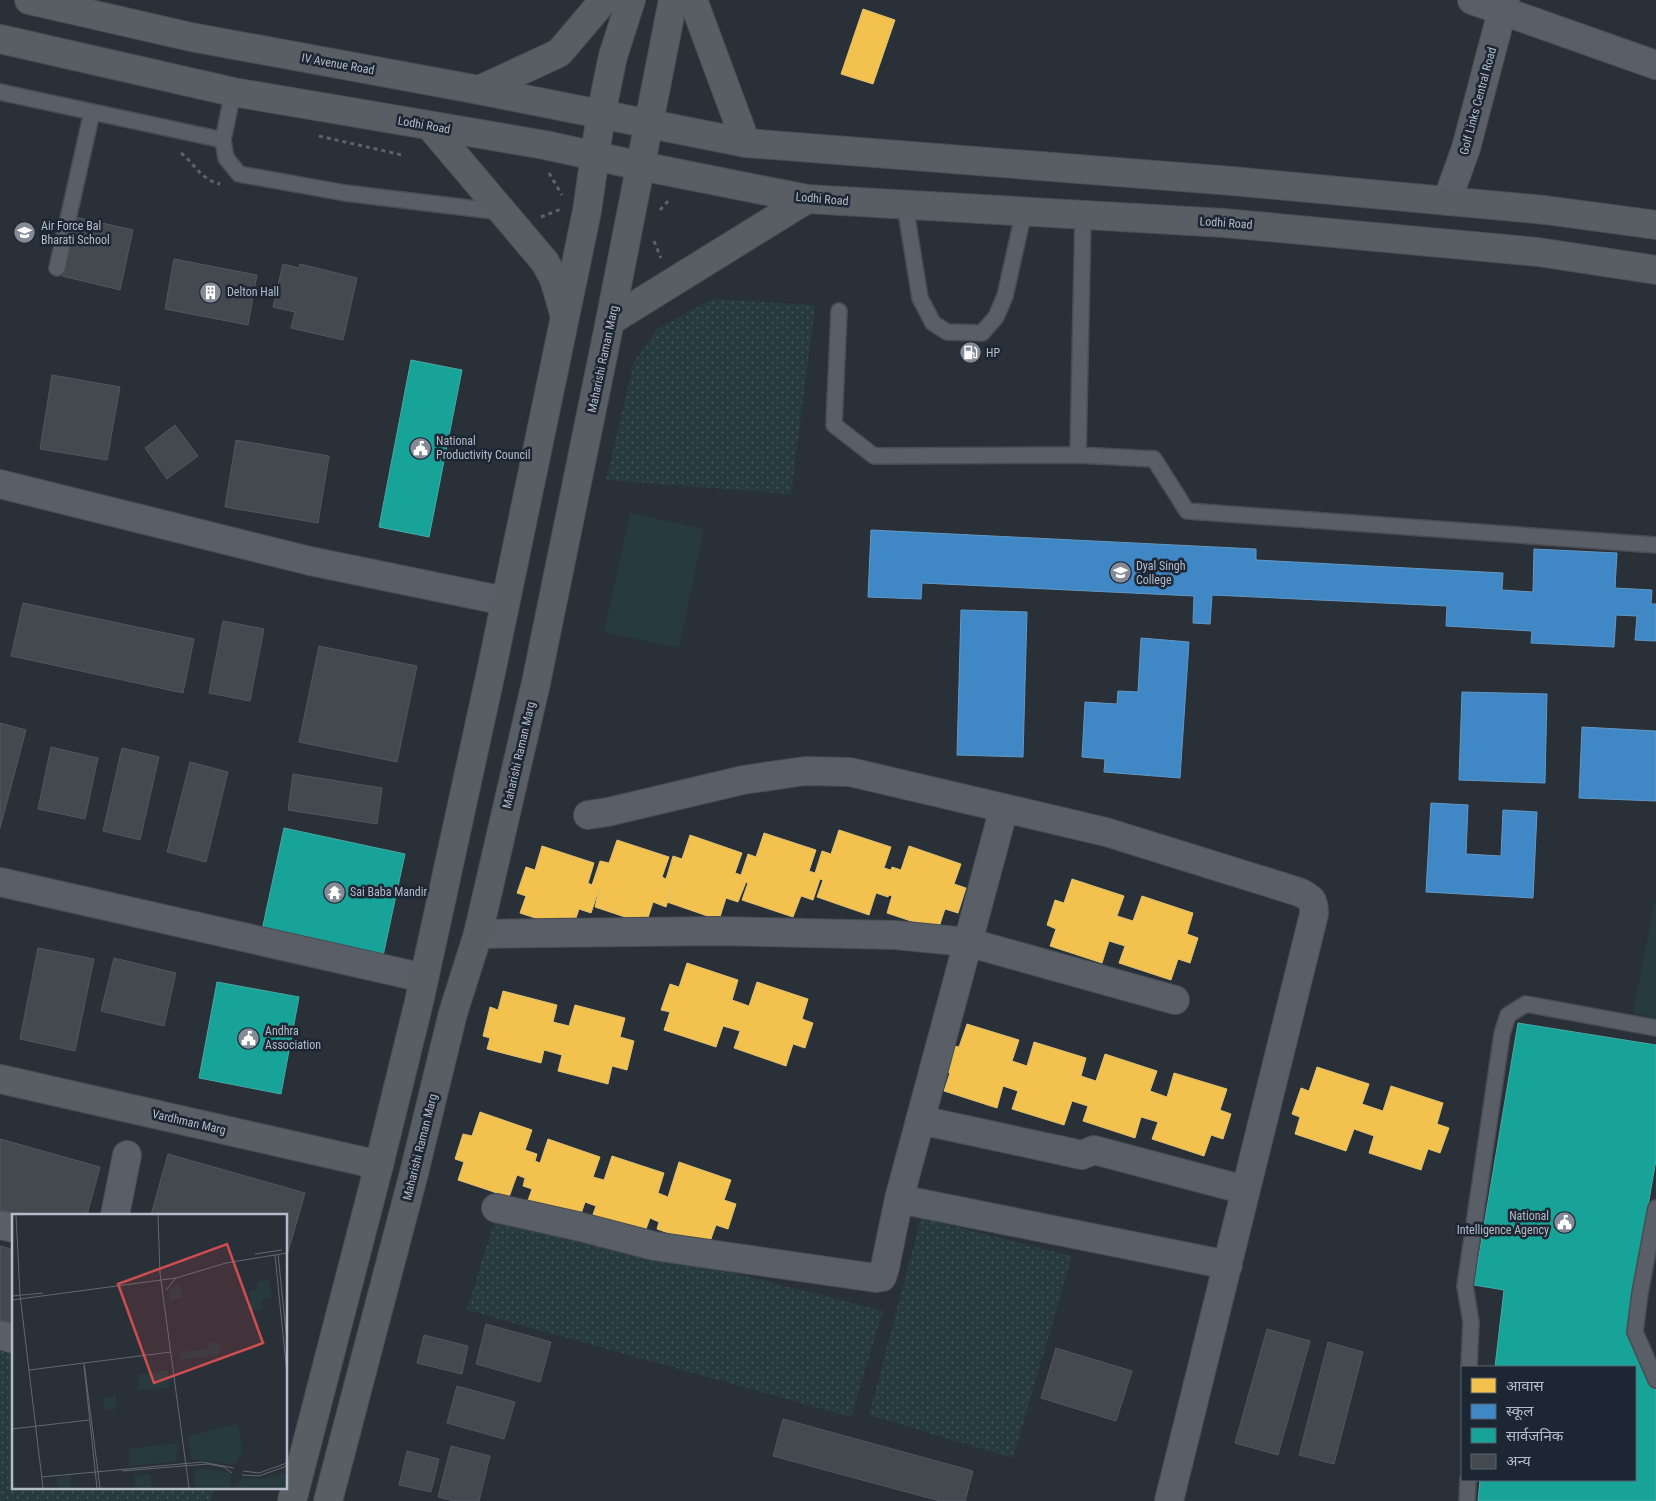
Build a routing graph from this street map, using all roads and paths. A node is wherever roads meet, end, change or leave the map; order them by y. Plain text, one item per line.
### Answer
1 (29, 0) edge
2 (604, 0) edge
3 (630, 0) edge
4 (673, 0) edge
5 (693, 0) edge
6 (1472, 0) edge
7 (1503, 6) edge
8 (0, 39) edge
9 (1656, 65) edge
10 (480, 90) junction
11 (0, 92) edge
12 (234, 92) junction
13 (92, 112) junction
14 (601, 114) junction
15 (649, 124) junction
16 (430, 126) junction
17 (223, 140) junction
18 (746, 144) junction
19 (173, 151) dead end
20 (594, 156) junction
21 (641, 166) junction
22 (546, 169) dead end
23 (226, 186) dead end
24 (564, 199) dead end
25 (807, 199) junction
26 (1446, 201) junction
27 (906, 205) junction
28 (569, 206) dead end
29 (503, 212) junction
30 (1024, 212) junction
31 (1083, 214) junction
32 (539, 218) dead end
33 (1656, 225) edge
34 (57, 268) dead end
35 (1656, 270) edge
36 (839, 311) dead end
37 (565, 314) junction
38 (610, 321) junction
39 (1078, 455) junction
40 (0, 484) edge
41 (1656, 545) edge
42 (505, 601) junction
43 (1004, 808) junction
44 (588, 815) dead end
45 (0, 882) edge
46 (478, 934) junction
47 (967, 942) junction
48 (424, 978) junction
49 (1175, 1000) dead end
50 (1656, 1028) edge
51 (0, 1079) edge
52 (920, 1120) junction
53 (127, 1155) dead end
54 (379, 1165) junction
55 (1245, 1190) junction
56 (899, 1199) junction
57 (496, 1208) dead end
58 (1656, 1208) edge
59 (115, 1214) edge
60 (1228, 1265) junction
61 (1469, 1366) edge
62 (1656, 1380) edge
63 (1468, 1481) edge
64 (292, 1501) edge
65 (328, 1501) edge
66 (1169, 1501) edge
67 (1467, 1501) edge

1 - 10 main road, IV Avenue Road
2 - 10 main road
3 - 14 main road
4 - 15 main road, Maharishi Raman Marg
5 - 18 main road
6 - 7 street
7 - 9 street
7 - 26 street, Golf Links Central Road
8 - 12 main road, Lodhi Road
10 - 14 main road, IV Avenue Road
11 - 13 lane
12 - 16 main road, Lodhi Road
12 - 17 lane
13 - 17 lane
13 - 34 lane
14 - 15 main road, IV Avenue Road
14 - 20 main road
15 - 18 main road
15 - 21 main road, Maharishi Raman Marg
16 - 20 main road, Lodhi Road
16 - 29 main road
17 - 29 lane
18 - 26 main road
19 - 23 path
20 - 21 main road, Lodhi Road
20 - 37 main road
21 - 25 main road, Lodhi Road
21 - 38 main road, Maharishi Raman Marg
22 - 24 path
25 - 27 main road, Lodhi Road
25 - 38 main road
26 - 33 main road
27 - 30 main road, Lodhi Road
27 - 30 lane
28 - 32 path
29 - 37 main road
30 - 31 main road, Lodhi Road
31 - 35 main road, Lodhi Road
31 - 39 lane
36 - 39 lane
37 - 42 main road
38 - 46 main road, Maharishi Raman Marg
39 - 41 lane
40 - 42 street
42 - 48 main road
43 - 44 street
43 - 47 street
43 - 55 street
45 - 48 street
46 - 47 street
46 - 65 main road, Maharishi Raman Marg
47 - 49 street
47 - 52 street
48 - 54 main road
50 - 61 lane
51 - 54 main road, Vardhman Marg
52 - 55 street
52 - 56 street
53 - 59 street
54 - 64 main road
55 - 60 street
56 - 57 street
56 - 60 street
58 - 62 lane
60 - 66 street
63 - 67 lane

